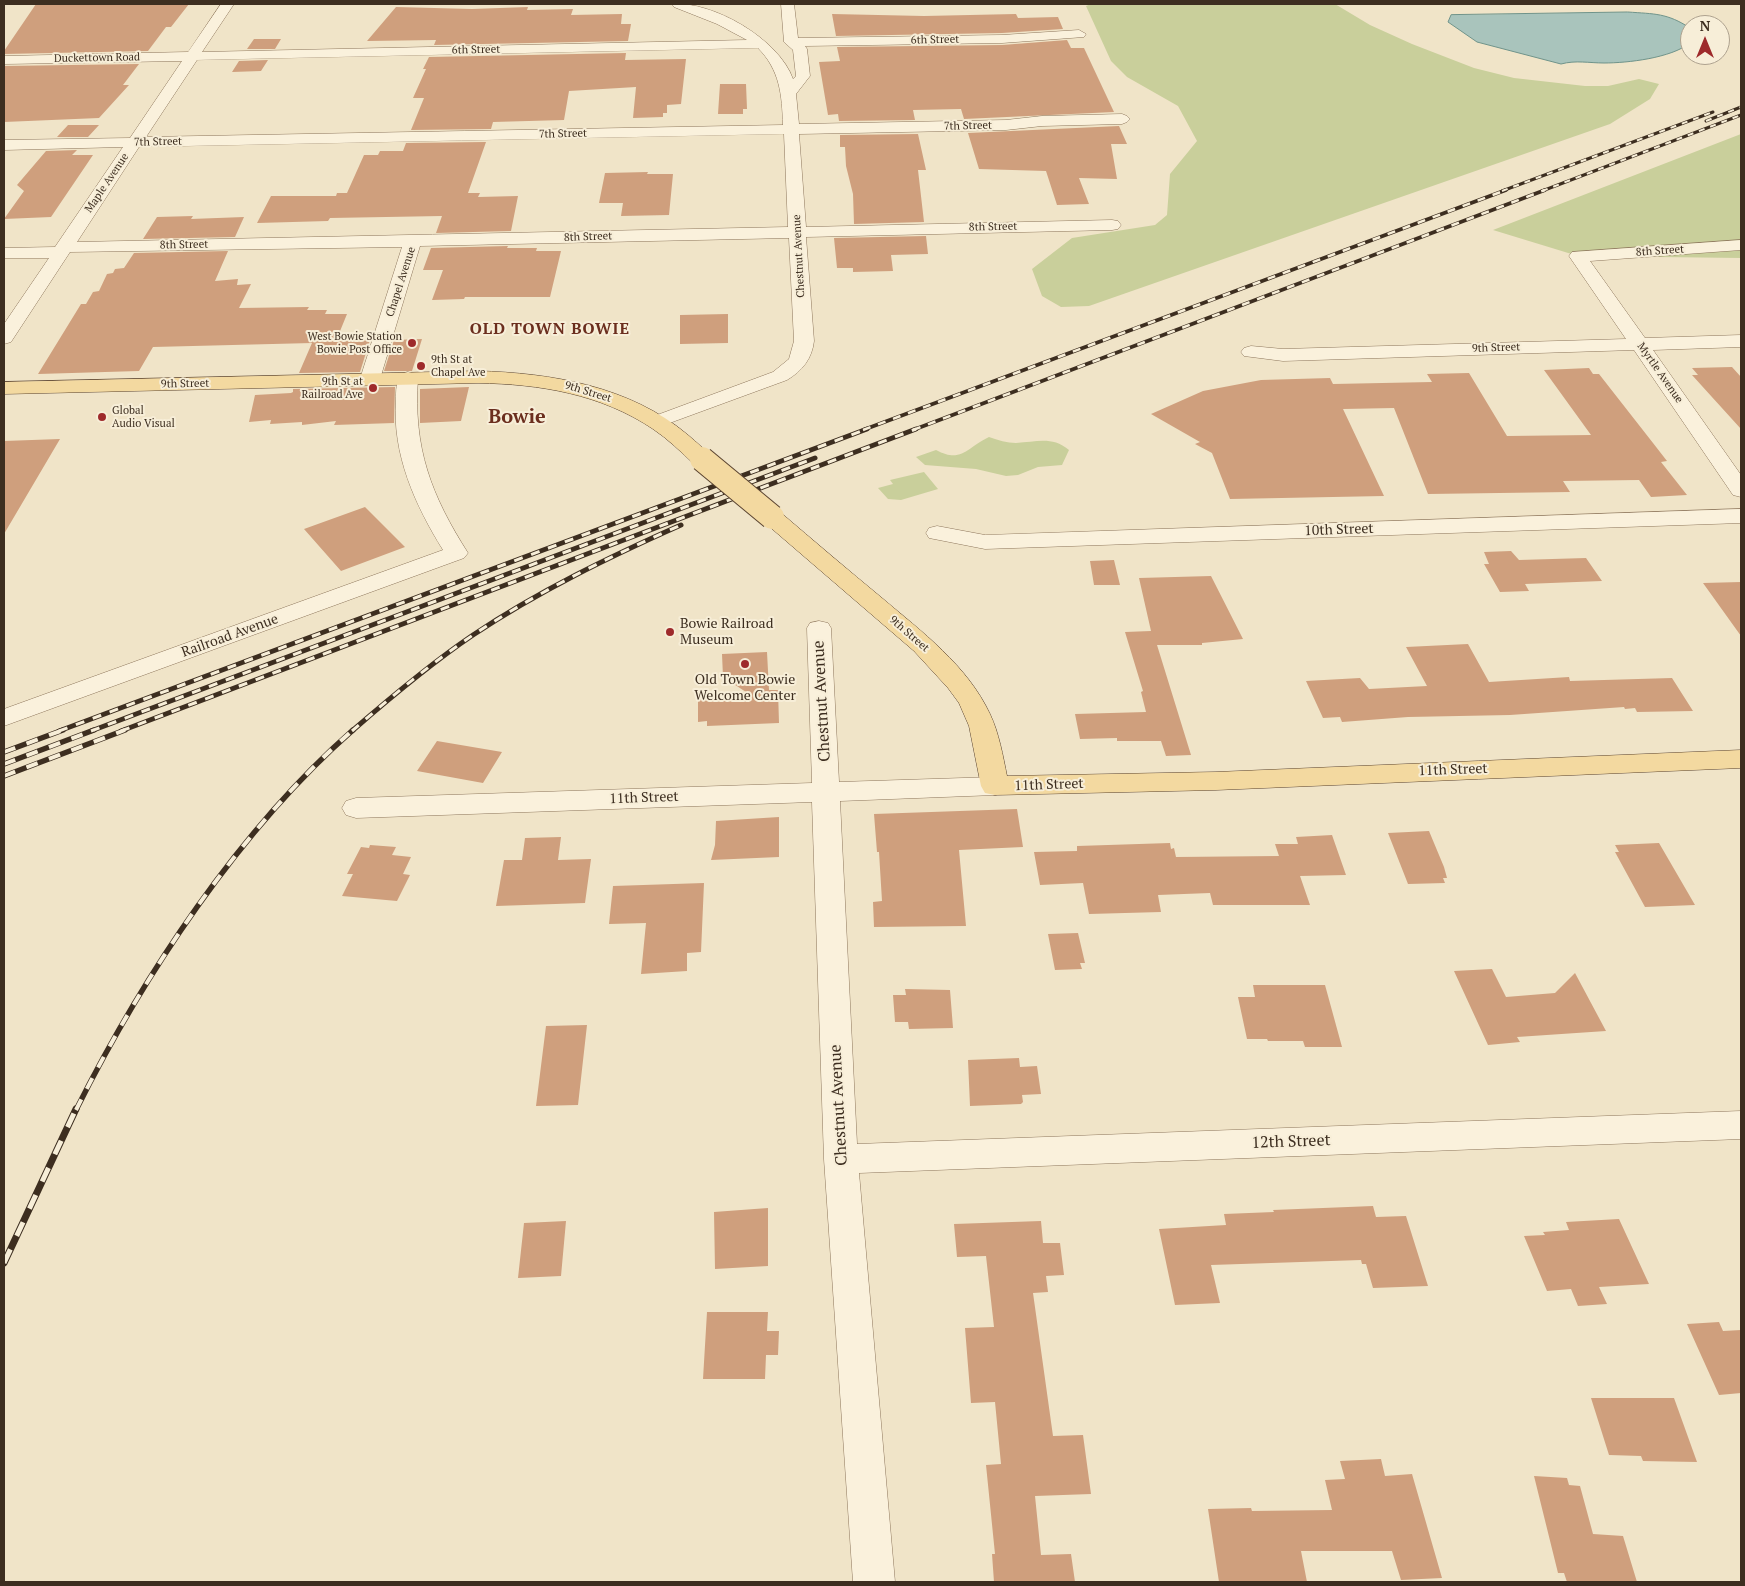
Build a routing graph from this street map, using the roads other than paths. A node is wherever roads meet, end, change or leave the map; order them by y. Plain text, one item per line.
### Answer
1 (227, 4) edge
2 (679, 4) edge
3 (787, 4) edge
4 (1080, 34) dead end
5 (791, 42) junction
6 (761, 44) junction
7 (191, 57) junction
8 (4, 60) edge
9 (789, 94) junction
10 (1122, 119) dead end
11 (791, 130) junction
12 (134, 142) junction
13 (4, 145) edge
14 (1112, 225) dead end
15 (798, 231) junction
16 (414, 241) junction
17 (1741, 246) edge
18 (63, 249) junction
19 (4, 253) edge
20 (1578, 256) joint
21 (4, 338) edge
22 (1741, 340) edge
23 (1640, 344) junction
24 (1251, 352) dead end
25 (408, 378) junction
26 (370, 379) junction
27 (4, 388) edge
28 (656, 422) junction
29 (1741, 490) edge
30 (1741, 516) edge
31 (937, 534) dead end
32 (819, 628) dead end
33 (4, 718) edge
34 (1741, 759) edge
35 (995, 786) junction
36 (827, 792) junction
37 (356, 808) dead end
38 (1741, 1125) edge
39 (840, 1159) junction
40 (874, 1582) edge

1 - 7 street, Maple Avenue
2 - 6 street
3 - 5 street
4 - 5 street, 6th Street
5 - 9 street
6 - 7 street, 6th Street
6 - 9 street, Chestnut Avenue
7 - 8 street, Duckettown Road
7 - 12 street, Maple Avenue
9 - 11 street, Chestnut Avenue
10 - 11 street, 7th Street
11 - 12 street, 7th Street
11 - 15 street, Chestnut Avenue
12 - 13 street, 7th Street
12 - 18 street, Maple Avenue
14 - 15 street, 8th Street
15 - 16 street, 8th Street
15 - 28 street, Chestnut Avenue
16 - 18 street, 8th Street
16 - 26 street, Chapel Avenue
17 - 20 street, 8th Street
18 - 19 street, 8th Street
18 - 21 street, Maple Avenue
20 - 23 street, Myrtle Avenue
22 - 23 street, 9th Street
23 - 24 street, 9th Street
23 - 29 street, Myrtle Avenue
25 - 26 main road, 9th Street
25 - 28 main road, 9th Street
25 - 33 street, Railroad Avenue
26 - 27 main road, 9th Street
28 - 35 main road, 9th Street, bridge
30 - 31 street, 10th Street
32 - 36 street, Chestnut Avenue
34 - 35 main road, 11th Street
35 - 36 street, 11th Street
36 - 37 street, 11th Street
36 - 39 street, Chestnut Avenue
38 - 39 street, 12th Street
39 - 40 street, Chestnut Avenue

